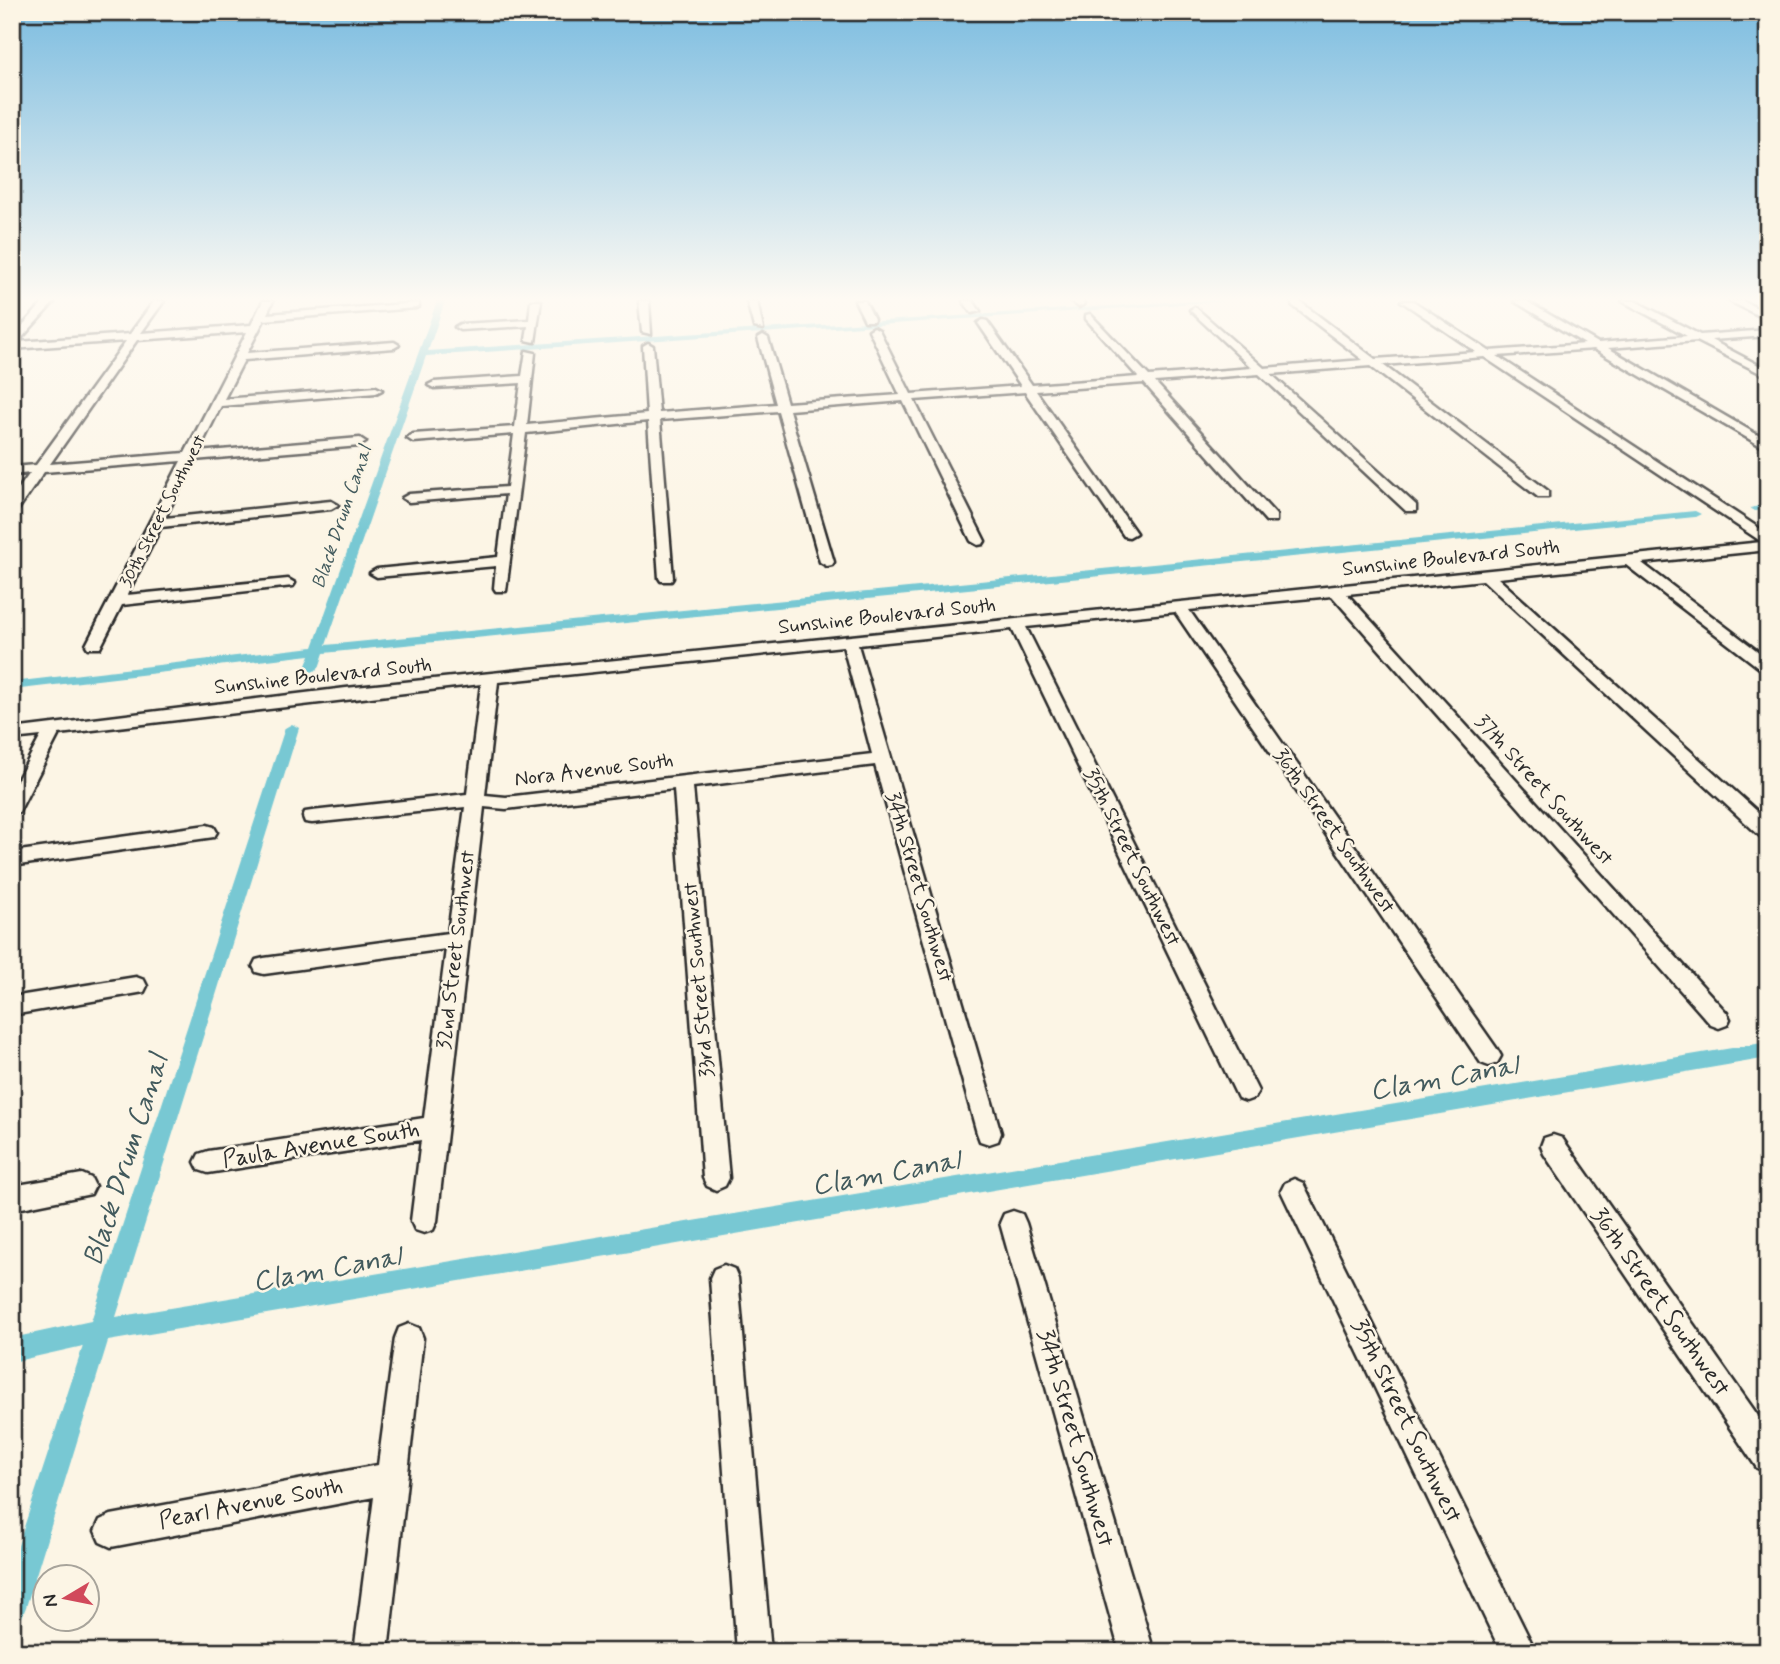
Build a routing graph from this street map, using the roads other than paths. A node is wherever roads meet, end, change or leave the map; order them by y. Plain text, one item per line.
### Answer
1 (104, 379) edge
2 (229, 379) edge
3 (527, 379) joint
4 (650, 379) edge
5 (774, 379) edge
6 (898, 379) edge
7 (1022, 379) edge
8 (1146, 379) junction
9 (1151, 379) edge
10 (1268, 379) edge
11 (1394, 379) edge
12 (1523, 379) edge
13 (1651, 379) edge
14 (434, 386) dead end
15 (1029, 388) junction
16 (376, 390) dead end
17 (907, 397) junction
18 (217, 403) junction
19 (782, 407) junction
20 (653, 416) junction
21 (520, 430) junction
22 (413, 438) dead end
23 (360, 442) dead end
24 (1768, 446) edge
25 (189, 454) junction
26 (41, 468) junction
27 (12, 471) edge
28 (513, 490) junction
29 (1543, 494) dead end
30 (409, 498) dead end
31 (331, 505) dead end
32 (12, 508) edge
33 (1411, 508) dead end
34 (1271, 519) dead end
35 (156, 523) junction
36 (1129, 533) dead end
37 (1768, 540) edge
38 (978, 541) dead end
39 (1768, 546) edge
40 (1629, 561) junction
41 (504, 562) junction
42 (827, 562) dead end
43 (377, 573) dead end
44 (1486, 575) junction
45 (666, 578) dead end
46 (288, 583) dead end
47 (501, 588) dead end
48 (1336, 591) junction
49 (117, 601) junction
50 (1179, 607) junction
51 (1017, 624) junction
52 (849, 641) junction
53 (94, 645) dead end
54 (1768, 667) edge
55 (490, 678) junction
56 (53, 729) junction
57 (12, 734) edge
58 (882, 759) junction
59 (683, 783) junction
60 (473, 800) junction
61 (12, 808) edge
62 (312, 817) dead end
63 (207, 832) dead end
64 (1768, 832) edge
65 (12, 859) edge
66 (457, 940) junction
67 (264, 966) dead end
68 (136, 986) dead end
69 (12, 1006) edge
70 (1719, 1019) dead end
71 (1489, 1056) dead end
72 (1246, 1091) dead end
73 (435, 1127) junction
74 (989, 1132) dead end
75 (1552, 1146) dead end
76 (208, 1162) dead end
77 (716, 1178) dead end
78 (82, 1186) dead end
79 (1294, 1191) dead end
80 (12, 1198) edge
81 (424, 1221) dead end
82 (1013, 1223) dead end
83 (724, 1278) dead end
84 (409, 1338) dead end
85 (1768, 1457) edge
86 (392, 1478) junction
87 (111, 1531) dead end
88 (371, 1652) edge
89 (754, 1652) edge
90 (1137, 1652) edge
91 (1519, 1652) edge

1 - 26 street
2 - 18 street, 30th Street Southwest
3 - 14 street
3 - 21 street
4 - 20 street
5 - 19 street
6 - 17 street
7 - 15 street
8 - 9 street
8 - 15 street
8 - 34 street
10 - 33 street
11 - 29 street
12 - 37 street
13 - 24 street
15 - 17 street
15 - 36 street
16 - 18 street
17 - 19 street
17 - 38 street
18 - 25 street, 30th Street Southwest
19 - 20 street
19 - 42 street
20 - 21 street
20 - 45 street
21 - 22 street
21 - 28 street
23 - 25 street
25 - 26 street
25 - 35 street, 30th Street Southwest
26 - 27 street
26 - 32 street
28 - 30 street
28 - 41 street
31 - 35 street
35 - 49 street, 30th Street Southwest
39 - 40 street, Sunshine Boulevard South
40 - 44 street, Sunshine Boulevard South
40 - 54 street
41 - 43 street
41 - 47 street
44 - 48 street, Sunshine Boulevard South
44 - 64 street
46 - 49 street
48 - 50 street, Sunshine Boulevard South
48 - 70 street, 37th Street Southwest
49 - 53 street, 30th Street Southwest
50 - 51 street, Sunshine Boulevard South
50 - 71 street, 36th Street Southwest
51 - 52 street, Sunshine Boulevard South
51 - 72 street, 35th Street Southwest
52 - 55 street, Sunshine Boulevard South
52 - 58 street, 34th Street Southwest
55 - 56 street, Sunshine Boulevard South
55 - 60 street, 32nd Street Southwest
56 - 57 street, Sunshine Boulevard South
56 - 61 street
58 - 59 street, Nora Avenue South
58 - 74 street, 34th Street Southwest
59 - 60 street, Nora Avenue South
59 - 77 street, 33rd Street Southwest
60 - 62 street, Nora Avenue South
60 - 66 street, 32nd Street Southwest
63 - 65 street
66 - 67 street
66 - 73 street, 32nd Street Southwest
68 - 69 street
73 - 76 street, Paula Avenue South
73 - 81 street, 32nd Street Southwest
75 - 85 street, 36th Street Southwest
78 - 80 street
79 - 91 street, 35th Street Southwest
82 - 90 street, 34th Street Southwest
83 - 89 street
84 - 86 street
86 - 87 street, Pearl Avenue South
86 - 88 street

